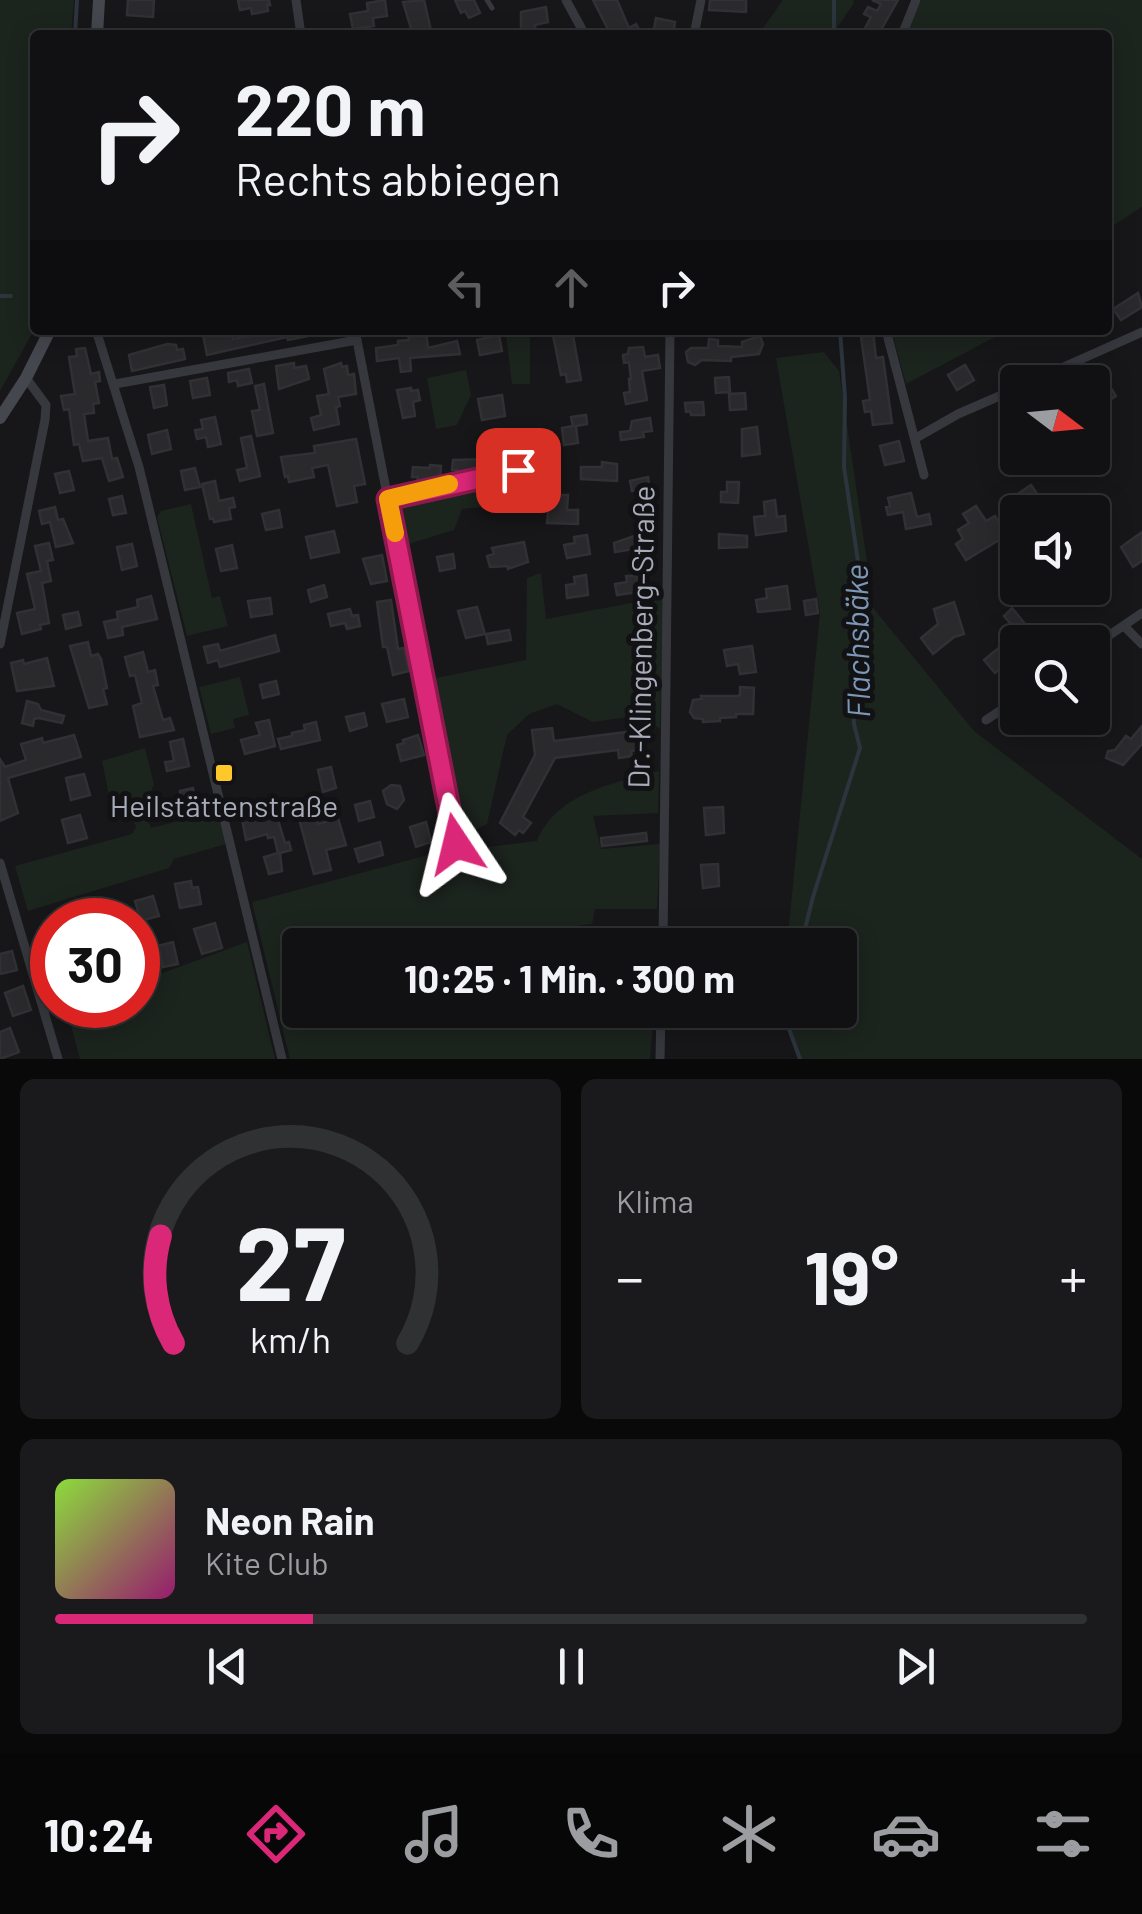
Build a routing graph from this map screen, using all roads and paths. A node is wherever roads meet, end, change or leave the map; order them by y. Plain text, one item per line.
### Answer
1 (99, 0) edge
2 (296, 0) edge
3 (487, 0) edge
4 (566, 0) edge
5 (701, 0) edge
6 (916, 0) edge
7 (492, 8) dead end
8 (97, 30) edge
9 (300, 30) edge
10 (582, 30) edge
11 (695, 30) edge
12 (904, 30) edge
13 (1142, 332) edge
14 (48, 335) edge
15 (98, 335) edge
16 (356, 335) edge
17 (670, 335) edge
18 (887, 335) edge
19 (1068, 365) edge
20 (26, 378) junction
21 (115, 384) junction
22 (1000, 396) edge
23 (0, 418) edge
24 (916, 438) junction
25 (518, 470) dead end
26 (924, 475) dead end
27 (388, 499) junction
28 (1142, 613) edge
29 (1124, 626) junction
30 (1110, 635) edge
31 (0, 644) edge
32 (1142, 644) edge
33 (1000, 710) edge
34 (986, 720) dead end
35 (456, 849) dead end
36 (0, 863) edge
37 (662, 928) edge
38 (661, 1028) edge
39 (58, 1059) edge
40 (282, 1059) edge
41 (660, 1059) edge

1 - 8 main road
2 - 9 street
3 - 7 lane
4 - 10 street
5 - 11 street
6 - 12 street
13 - 19 street
14 - 20 main road
15 - 21 street
16 - 21 street
16 - 27 street
17 - 37 street, Dr.-Klingenberg-Straße
18 - 24 street
20 - 23 main road
20 - 31 street
21 - 40 street
22 - 24 street
24 - 26 street
25 - 27 lane
27 - 35 street
28 - 29 street
29 - 30 street
29 - 32 street
33 - 34 street
36 - 39 street
38 - 41 street

